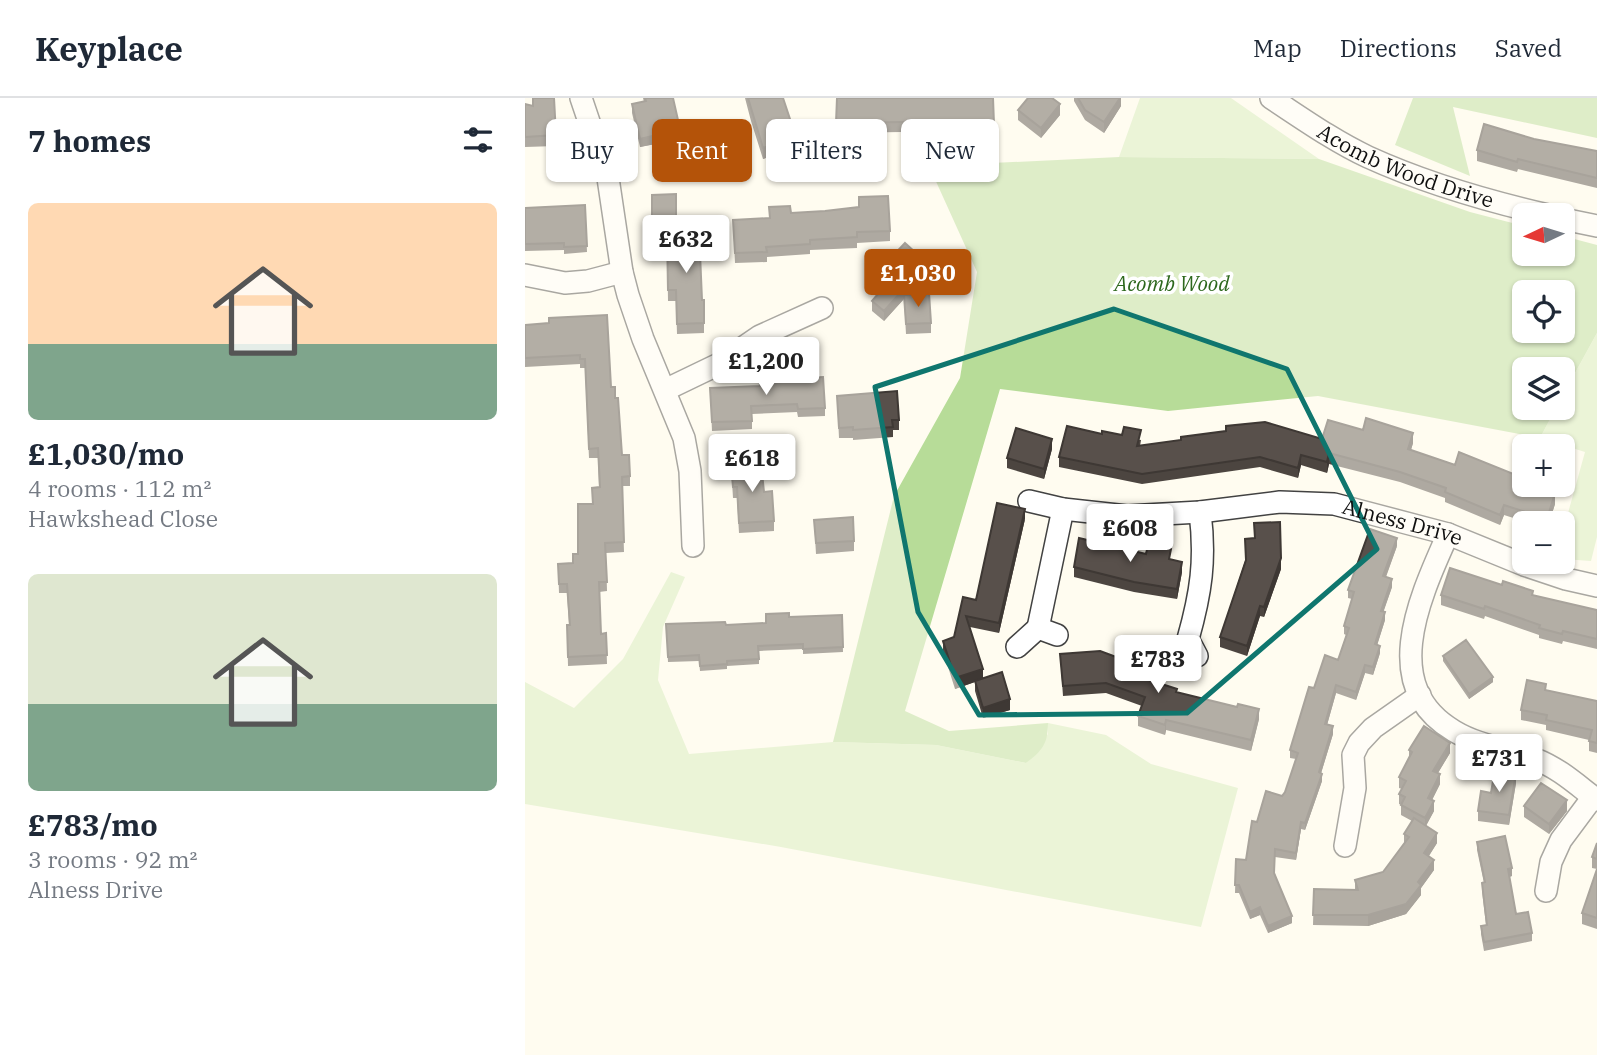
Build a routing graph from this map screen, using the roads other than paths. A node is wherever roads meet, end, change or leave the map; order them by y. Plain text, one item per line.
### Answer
1 (581, 98) edge
2 (1271, 98) edge
3 (1512, 205) edge
4 (1575, 221) edge
5 (1597, 226) edge
6 (622, 272) junction
7 (525, 275) edge
8 (822, 309) dead end
9 (665, 390) junction
10 (1030, 500) dead end
11 (1063, 509) junction
12 (1200, 512) junction
13 (1448, 534) junction
14 (693, 546) dead end
15 (1597, 586) edge
16 (1184, 646) dead end
17 (1017, 647) dead end
18 (1420, 695) junction
19 (1595, 799) edge
20 (1345, 846) dead end
21 (1546, 891) dead end

1 - 6 street
2 - 3 street, Acomb Wood Drive
4 - 5 street
6 - 7 street
6 - 9 street
8 - 9 street
9 - 14 street
10 - 11 street, Alness Drive
11 - 12 street, Alness Drive
11 - 17 street
12 - 13 street, Alness Drive
12 - 16 street
13 - 15 street, Alness Drive
13 - 18 street
18 - 19 street
18 - 20 street
19 - 21 street

